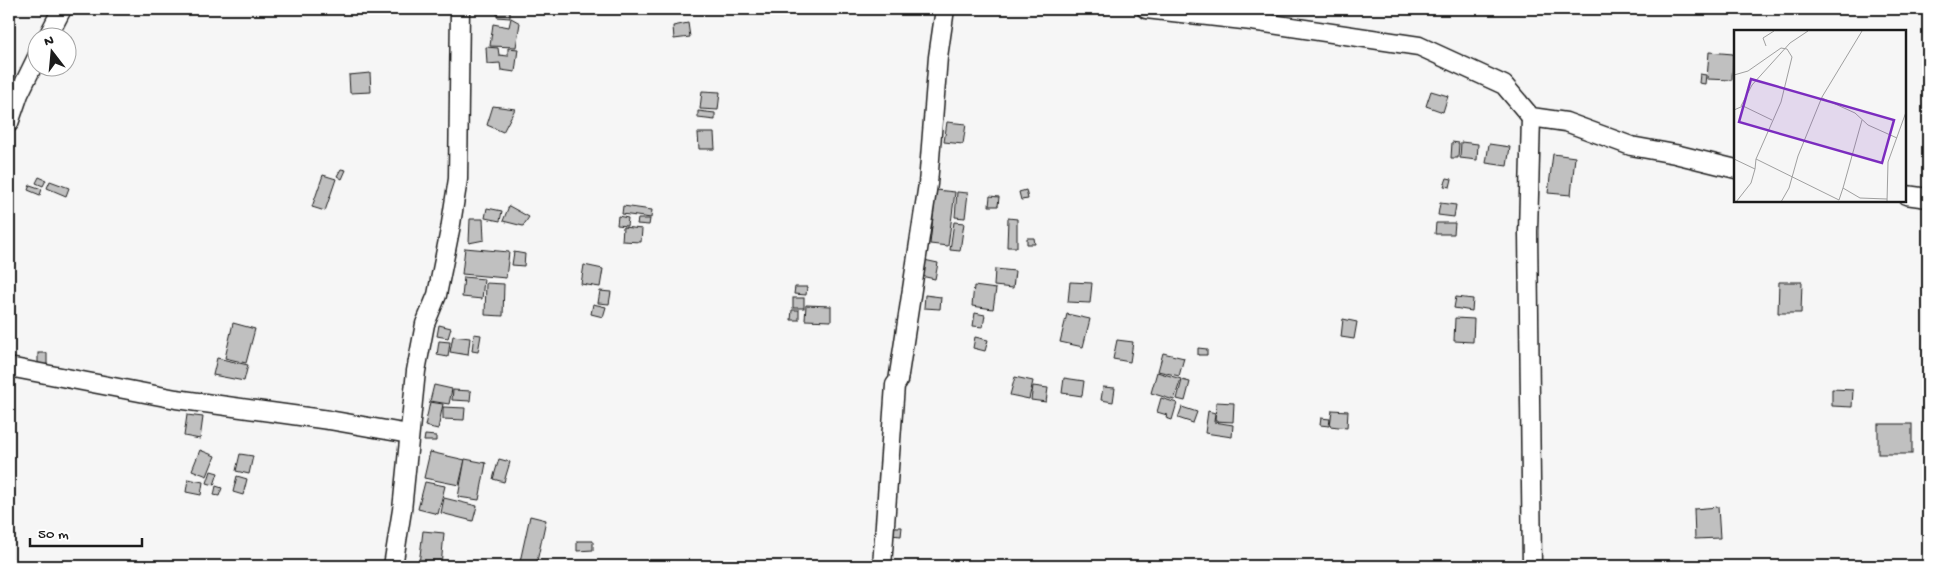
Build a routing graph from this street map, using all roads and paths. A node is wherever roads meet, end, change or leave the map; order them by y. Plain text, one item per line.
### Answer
1 (62, 9) edge
2 (460, 9) edge
3 (945, 9) edge
4 (1146, 9) edge
5 (52, 28) edge
6 (28, 76) edge
7 (1531, 117) junction
8 (9, 123) edge
9 (1734, 169) edge
10 (1907, 195) edge
11 (1928, 198) edge
12 (9, 368) edge
13 (409, 434) junction
14 (393, 566) edge
15 (882, 566) edge
16 (1532, 566) edge

1 - 5 street
2 - 13 street
3 - 15 street
4 - 7 street
6 - 8 street
7 - 9 street
7 - 16 street
10 - 11 street
12 - 13 street
13 - 14 street

